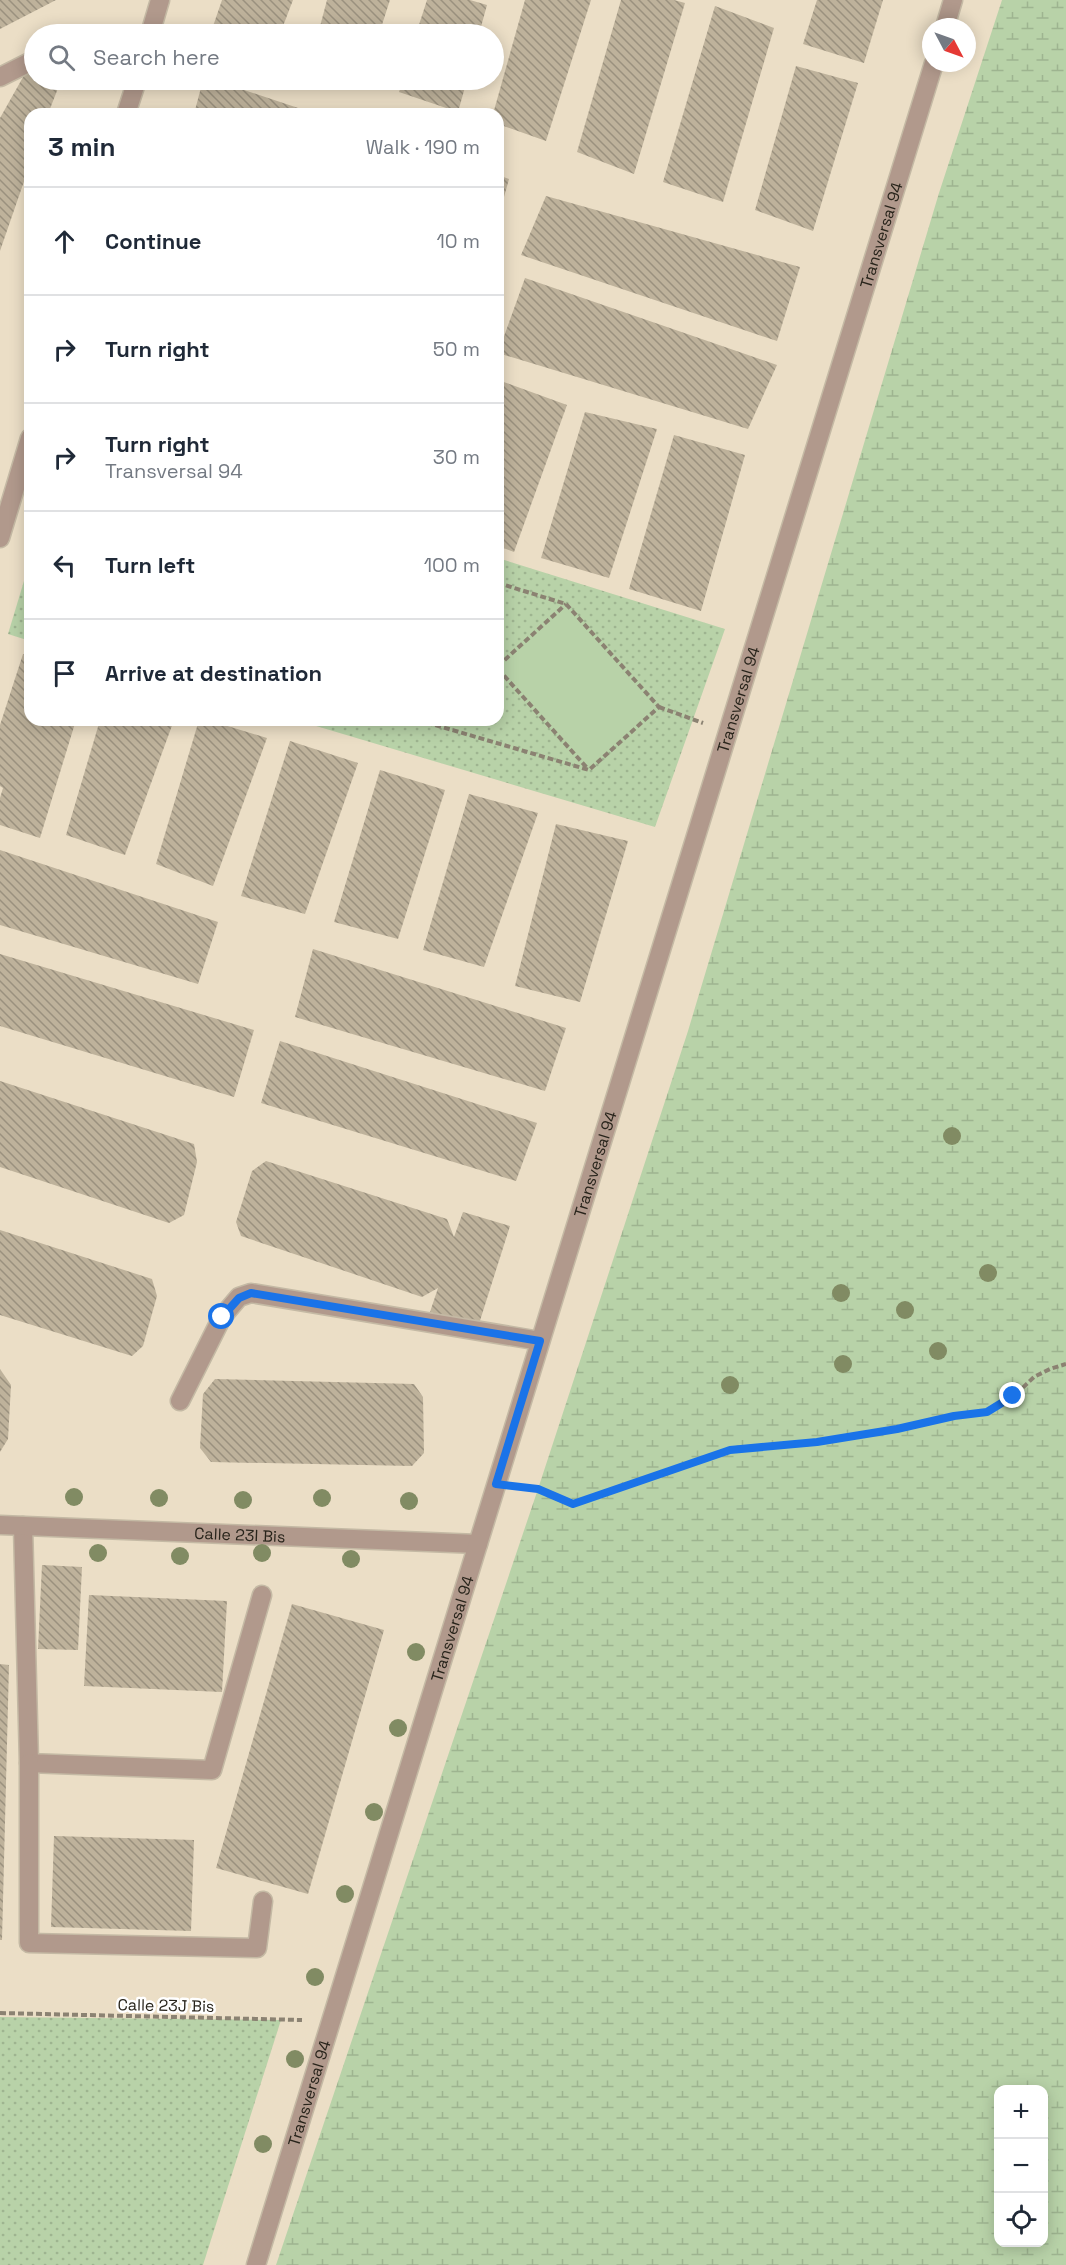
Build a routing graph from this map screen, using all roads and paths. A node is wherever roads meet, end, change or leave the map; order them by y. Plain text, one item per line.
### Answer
1 (160, 0) edge
2 (953, 0) edge
3 (948, 18) edge
4 (153, 24) edge
5 (24, 65) edge
6 (931, 72) edge
7 (0, 77) edge
8 (134, 90) edge
9 (128, 108) edge
10 (24, 458) edge
11 (0, 538) edge
12 (504, 585) edge
13 (566, 604) junction
14 (504, 662) edge
15 (504, 675) edge
16 (659, 707) junction
17 (439, 726) edge
18 (728, 731) junction
19 (589, 770) junction
20 (540, 1341) junction
21 (1066, 1364) edge
22 (180, 1401) dead end
23 (496, 1484) junction
24 (0, 1525) edge
25 (23, 1526) junction
26 (478, 1544) junction
27 (262, 1595) dead end
28 (29, 1763) junction
29 (263, 1901) dead end
30 (0, 2013) edge
31 (331, 2020) junction
32 (256, 2265) edge

1 - 4 street
2 - 3 street
5 - 7 street
6 - 18 street, Transversal 94
8 - 9 street
10 - 11 street
12 - 13 path
13 - 14 path
13 - 16 path
15 - 19 path
16 - 18 path
16 - 19 path
17 - 19 path
18 - 20 street, Transversal 94
20 - 22 street
20 - 23 street, Transversal 94
21 - 23 path
23 - 26 street, Transversal 94
24 - 25 street, Calle 23I Bis
25 - 26 street, Calle 23I Bis
25 - 28 street
26 - 31 street, Transversal 94
27 - 28 street
28 - 29 street
30 - 31 path, Calle 23J Bis
31 - 32 street, Transversal 94

